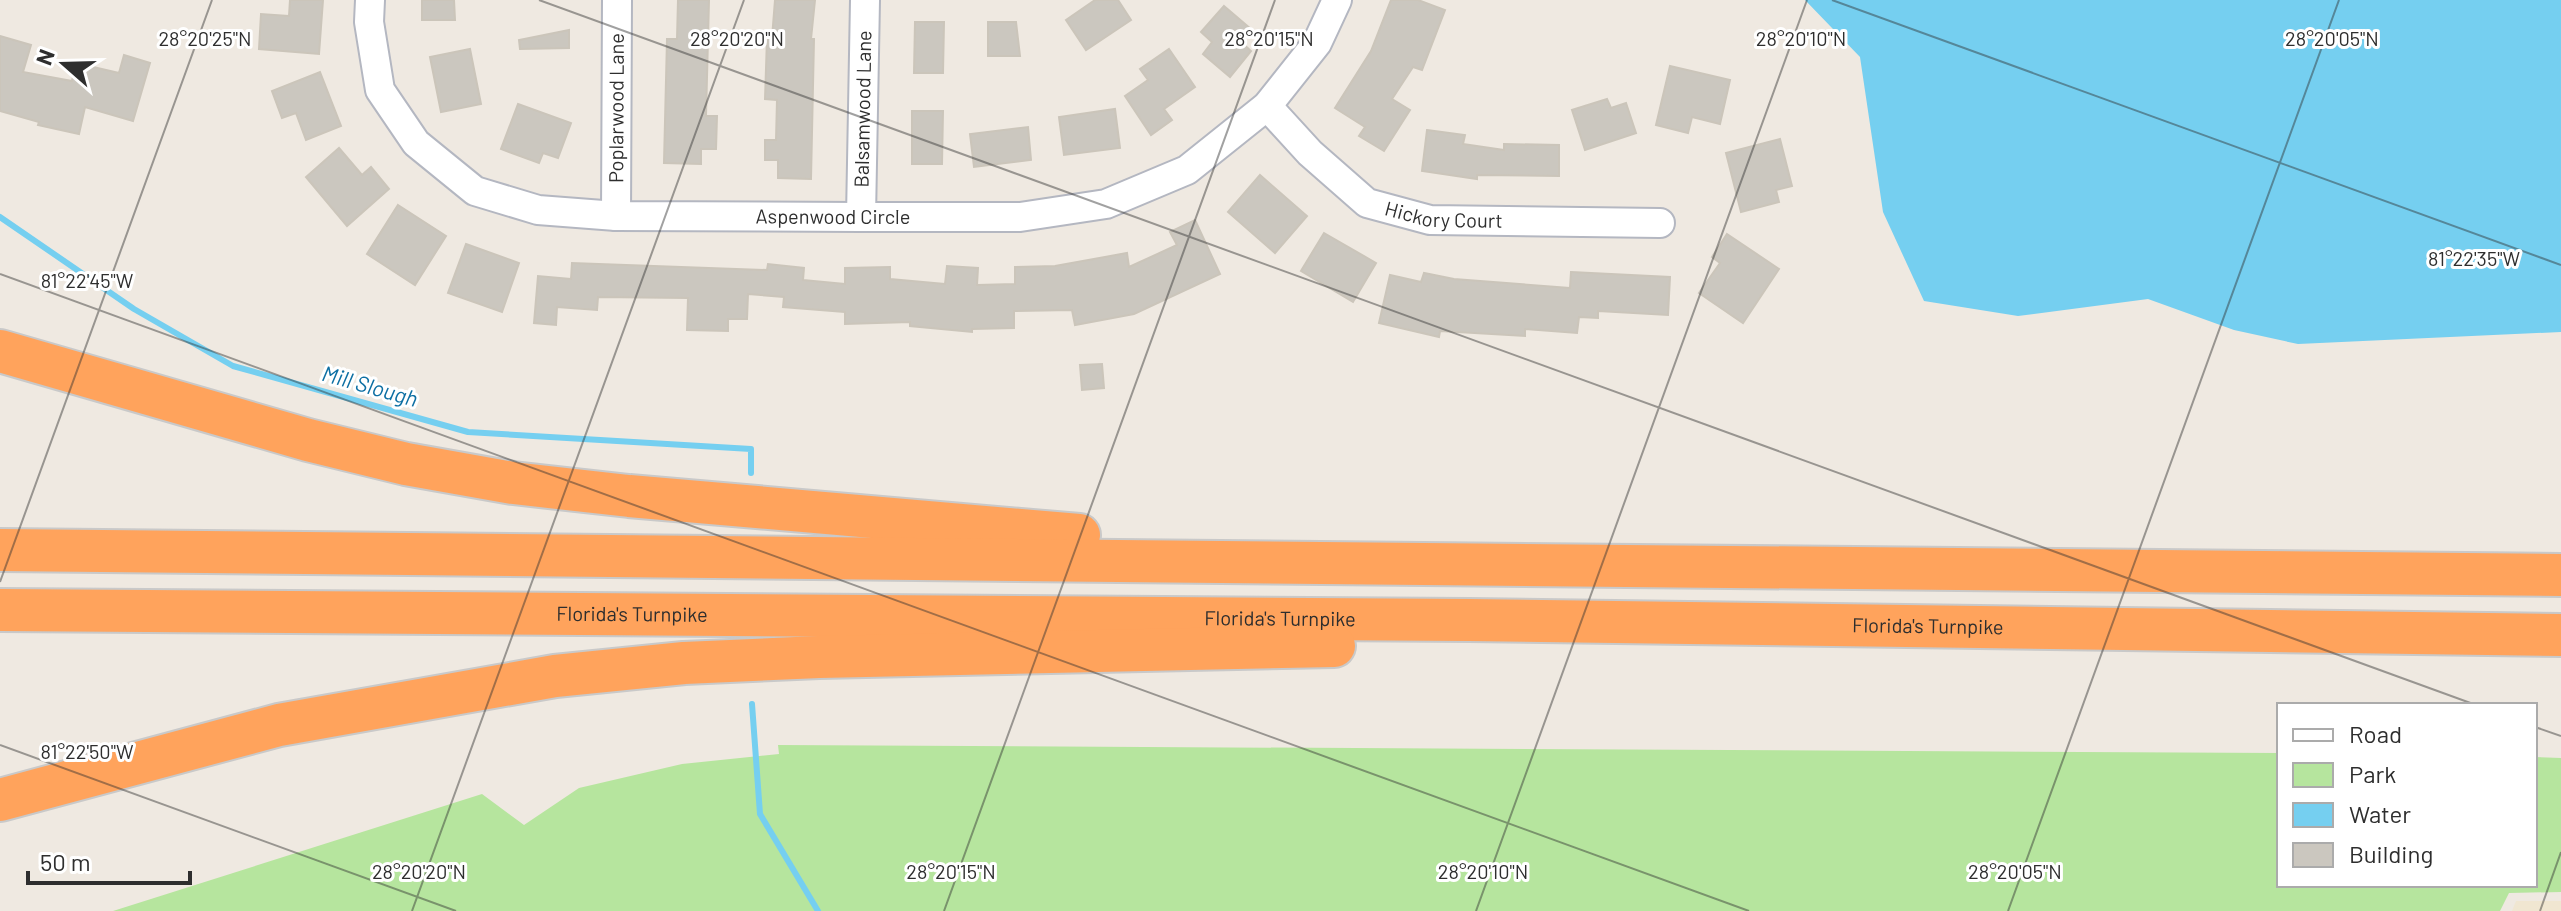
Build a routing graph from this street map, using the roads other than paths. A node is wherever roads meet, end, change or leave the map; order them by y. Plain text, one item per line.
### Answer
1 (370, 0) edge
2 (617, 0) edge
3 (865, 0) edge
4 (1337, 0) edge
5 (1267, 106) junction
6 (616, 216) junction
7 (861, 217) junction
8 (1660, 223) dead end
9 (0, 351) edge
10 (0, 550) edge
11 (1306, 562) junction
12 (2561, 575) edge
13 (0, 610) edge
14 (1987, 628) junction
15 (2561, 635) edge
16 (0, 800) edge

1 - 6 street, Aspenwood Circle
2 - 6 street, Poplarwood Lane
3 - 7 street, Balsamwood Lane
4 - 5 street, Aspenwood Circle
5 - 7 street, Aspenwood Circle
5 - 8 street, Hickory Court
6 - 7 street, Aspenwood Circle
9 - 11 highway
10 - 11 highway
11 - 12 highway
13 - 14 highway, Florida's Turnpike
14 - 15 highway, Florida's Turnpike
14 - 16 highway

